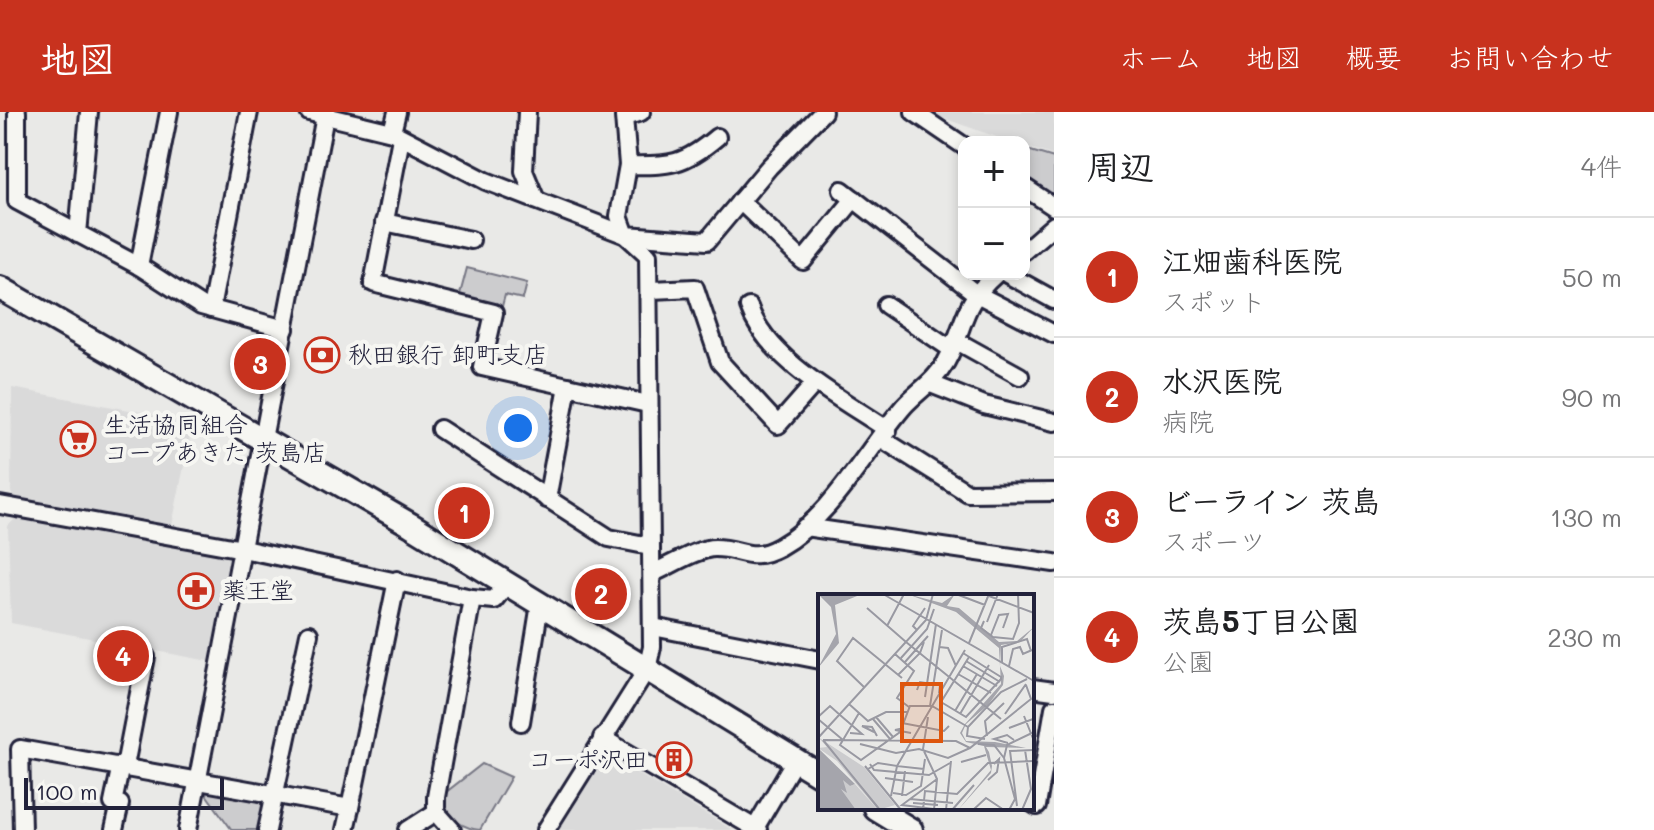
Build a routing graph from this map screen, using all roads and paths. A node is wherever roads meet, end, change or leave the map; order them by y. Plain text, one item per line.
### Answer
1 (17, 112) edge
2 (89, 112) edge
3 (169, 112) edge
4 (249, 112) edge
5 (397, 112) edge
6 (527, 112) edge
7 (641, 112) edge
8 (823, 112) edge
9 (914, 112) edge
10 (325, 114) edge
11 (624, 115) edge
12 (397, 135) junction
13 (717, 137) dead end
14 (958, 142) edge
15 (628, 165) junction
16 (1030, 191) edge
17 (536, 200) junction
18 (740, 201) junction
19 (1054, 207) edge
20 (384, 222) junction
21 (1054, 225) edge
22 (78, 234) junction
23 (626, 235) junction
24 (471, 240) dead end
25 (1030, 246) edge
26 (139, 266) junction
27 (989, 280) edge
28 (1018, 280) edge
29 (0, 288) edge
30 (651, 290) junction
31 (975, 293) junction
32 (1054, 300) edge
33 (886, 305) dead end
34 (749, 307) dead end
35 (211, 309) junction
36 (285, 329) junction
37 (1054, 334) edge
38 (953, 345) junction
39 (1020, 376) dead end
40 (815, 383) junction
41 (931, 384) junction
42 (568, 386) junction
43 (648, 404) junction
44 (1054, 422) edge
45 (440, 429) dead end
46 (885, 434) junction
47 (265, 439) junction
48 (1054, 492) edge
49 (547, 499) junction
50 (0, 505) edge
51 (805, 527) junction
52 (650, 546) junction
53 (243, 549) junction
54 (1054, 563) edge
55 (653, 573) junction
56 (397, 580) junction
57 (507, 584) junction
58 (472, 598) junction
59 (540, 604) junction
60 (653, 627) junction
61 (309, 634) dead end
62 (146, 657) dead end
63 (818, 660) edge
64 (647, 669) junction
65 (1034, 688) edge
66 (1054, 691) edge
67 (1054, 708) edge
68 (521, 722) dead end
69 (602, 738) junction
70 (795, 760) junction
71 (123, 765) junction
72 (1049, 768) edge
73 (818, 774) edge
74 (198, 779) junction
75 (275, 794) junction
76 (1034, 804) edge
77 (350, 808) junction
78 (878, 810) edge
79 (436, 812) junction
80 (756, 829) edge
81 (22, 830) edge
82 (114, 830) edge
83 (188, 830) edge
84 (267, 830) edge
85 (345, 830) edge
86 (408, 830) edge
87 (452, 830) edge
88 (546, 830) edge
89 (911, 830) edge

1 - 22 street
2 - 22 street
3 - 26 street
4 - 35 street
5 - 12 street
6 - 17 street
7 - 11 street
8 - 18 street
9 - 14 street
10 - 12 street
10 - 36 street
11 - 15 street
12 - 17 street
12 - 20 street
13 - 15 street
15 - 23 street
16 - 19 street
17 - 23 street
18 - 23 street
18 - 31 street
20 - 24 street
20 - 42 street
21 - 25 street
22 - 26 street
23 - 30 street
26 - 35 street
27 - 31 street
28 - 32 street
29 - 47 street
30 - 40 street
30 - 43 street
31 - 37 street
31 - 38 street
33 - 38 street
34 - 40 street
35 - 36 street
36 - 47 street
38 - 39 street
38 - 41 street
40 - 46 street
41 - 44 street
41 - 46 street
42 - 43 street
42 - 49 street
43 - 52 street
45 - 49 street
46 - 48 street
46 - 51 street
47 - 53 street
47 - 57 street
49 - 52 street
50 - 53 street
51 - 54 street
51 - 55 street
52 - 55 street
53 - 56 street
53 - 74 street
55 - 60 street
56 - 58 street
56 - 77 street
57 - 58 street
57 - 59 street
58 - 79 street
59 - 64 street
59 - 68 street
60 - 63 street
60 - 64 street
61 - 75 street
62 - 71 street
64 - 69 street
64 - 70 street
65 - 66 street
67 - 72 street
69 - 80 street
69 - 88 street
70 - 73 street
70 - 80 street
71 - 74 street
71 - 81 street
71 - 82 street
72 - 76 street
74 - 75 street
74 - 83 street
75 - 77 street
75 - 84 street
77 - 85 street
78 - 89 street
79 - 86 street
79 - 87 street

